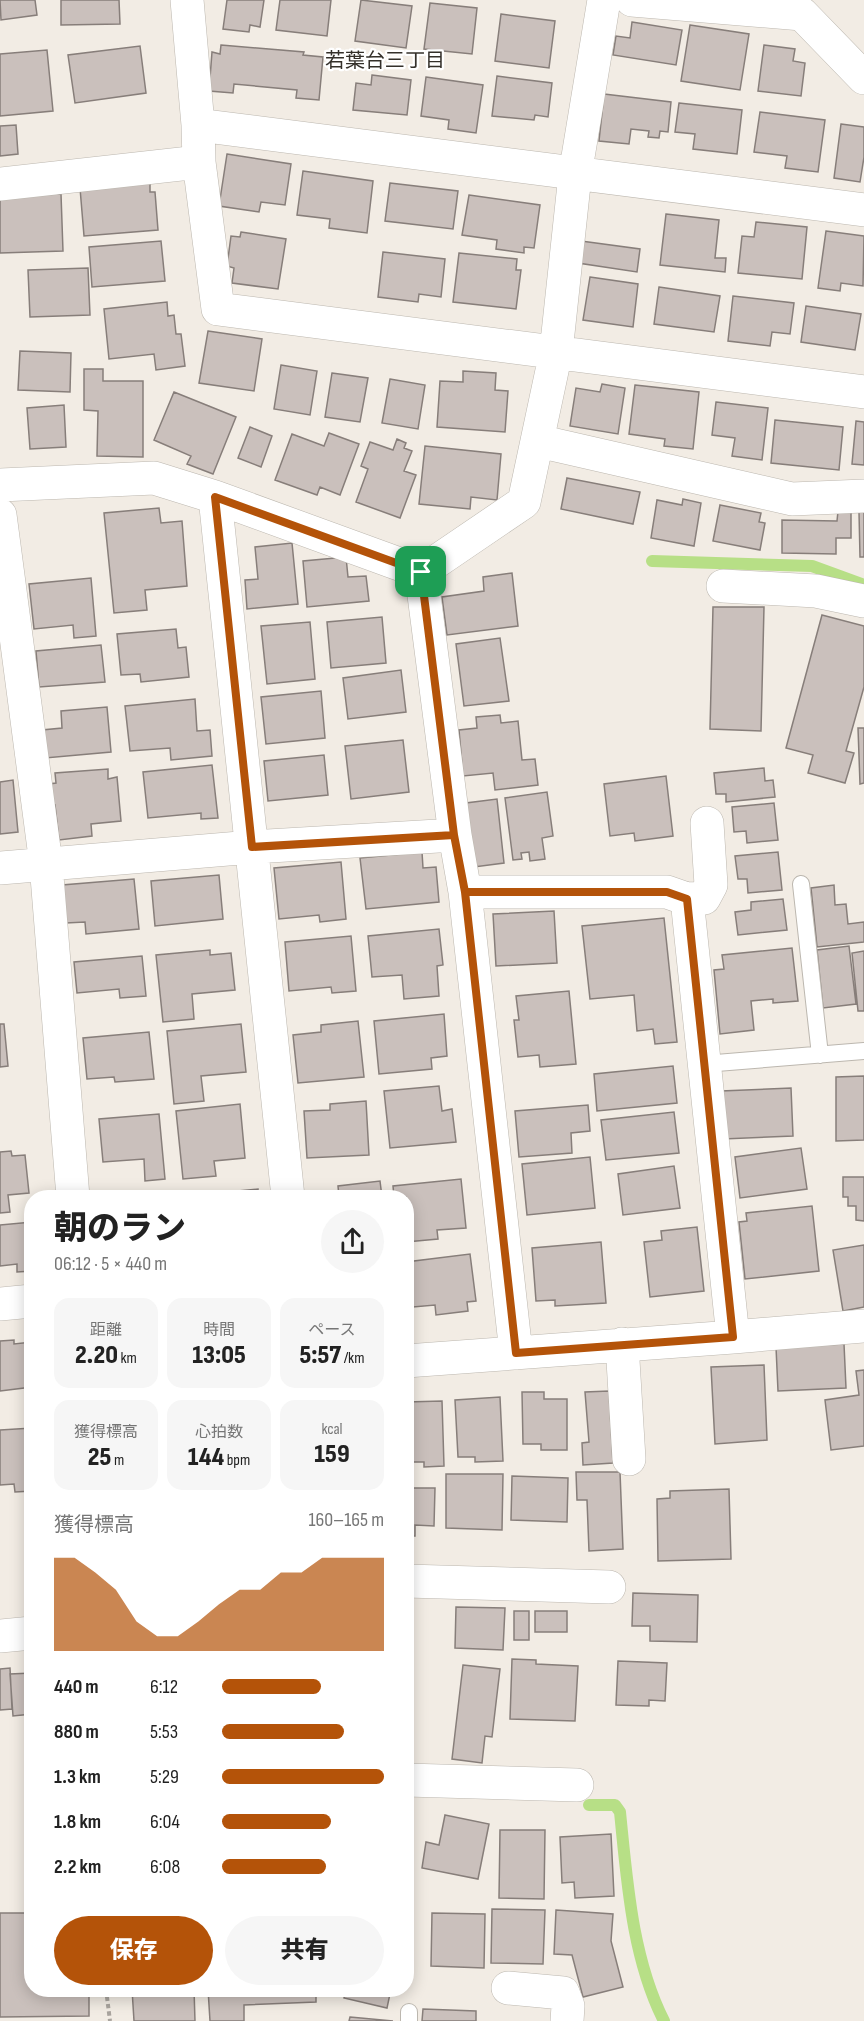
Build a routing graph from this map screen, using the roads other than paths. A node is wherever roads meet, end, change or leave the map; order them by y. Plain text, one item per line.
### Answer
1 (187, 0) edge
2 (604, 0) edge
3 (632, 0) edge
4 (802, 7) edge
5 (864, 78) edge
6 (198, 125) junction
7 (199, 162) junction
8 (575, 174) junction
9 (0, 184) edge
10 (864, 210) edge
11 (556, 352) junction
12 (864, 392) edge
13 (538, 441) junction
14 (0, 485) edge
15 (864, 496) edge
16 (215, 497) junction
17 (0, 515) edge
18 (421, 572) junction
19 (723, 586) dead end
20 (864, 601) edge
21 (707, 823) dead end
22 (454, 835) junction
23 (252, 847) junction
24 (45, 864) junction
25 (0, 868) edge
26 (801, 884) dead end
27 (465, 892) junction
28 (687, 899) junction
29 (864, 1051) edge
30 (820, 1055) junction
31 (705, 1064) junction
32 (72, 1190) edge
33 (287, 1190) edge
34 (24, 1302) edge
35 (0, 1304) edge
36 (864, 1326) edge
37 (733, 1337) junction
38 (622, 1344) junction
39 (516, 1353) junction
40 (414, 1360) edge
41 (629, 1459) dead end
42 (414, 1581) edge
43 (609, 1587) dead end
44 (24, 1634) edge
45 (0, 1636) edge
46 (414, 1780) edge
47 (577, 1785) dead end
48 (507, 1988) dead end
49 (567, 2021) edge

1 - 6 street
2 - 8 street
3 - 4 street
4 - 5 street
6 - 7 street
6 - 8 street
7 - 9 street
7 - 11 street
8 - 10 street
8 - 11 street
11 - 12 street
11 - 13 street
13 - 15 street
13 - 18 street
14 - 16 street
16 - 18 street
16 - 23 street
17 - 24 street
18 - 22 street
19 - 20 street
21 - 28 street
22 - 23 street
22 - 27 street
23 - 24 street
23 - 33 street
24 - 25 street
24 - 32 street
26 - 30 lane
27 - 28 street
27 - 39 street
28 - 31 street
29 - 30 lane
30 - 31 lane
31 - 37 street
34 - 35 street
36 - 37 street
37 - 38 street
38 - 39 street
38 - 41 street
39 - 40 street
42 - 43 street
44 - 45 street
46 - 47 street
48 - 49 street

